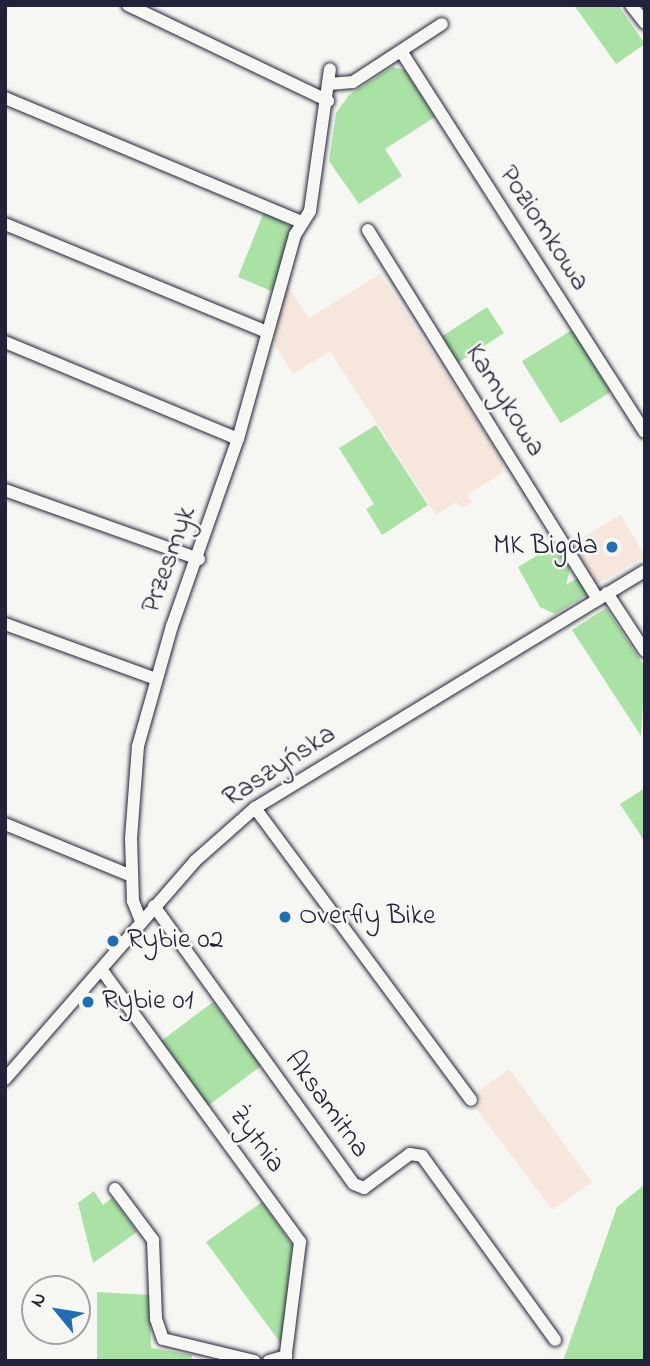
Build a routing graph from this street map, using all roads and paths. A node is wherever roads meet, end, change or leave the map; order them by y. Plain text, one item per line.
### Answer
1 (128, 5) edge
2 (631, 5) edge
3 (645, 23) edge
4 (442, 24) dead end
5 (401, 51) junction
6 (330, 69) dead end
7 (329, 85) junction
8 (5, 98) edge
9 (328, 101) junction
10 (301, 222) junction
11 (5, 224) edge
12 (368, 230) dead end
13 (267, 332) junction
14 (5, 342) edge
15 (645, 432) edge
16 (238, 439) junction
17 (5, 491) edge
18 (199, 559) junction
19 (645, 571) edge
20 (602, 596) junction
21 (5, 624) edge
22 (645, 650) edge
23 (156, 679) junction
24 (255, 808) junction
25 (5, 824) edge
26 (132, 876) junction
27 (154, 906) junction
28 (141, 922) junction
29 (101, 969) junction
30 (5, 1079) edge
31 (471, 1100) dead end
32 (115, 1189) dead end
33 (555, 1340) dead end
34 (286, 1358) edge
35 (254, 1361) edge
36 (269, 1361) edge

1 - 9 street
2 - 3 street
4 - 5 street
5 - 7 street
5 - 15 street, Poziomkowa
6 - 7 street, Przesmyk
7 - 9 street, Przesmyk
8 - 10 street
9 - 10 street, Przesmyk
10 - 13 street, Przesmyk
11 - 13 street
12 - 20 street, Kamykowa
13 - 16 street, Przesmyk
14 - 16 street
16 - 18 street, Przesmyk
17 - 18 street
18 - 23 street, Przesmyk
19 - 20 street, Raszyńska
20 - 22 street, Kamykowa
20 - 24 street, Raszyńska
21 - 23 street
23 - 26 street, Przesmyk
24 - 27 street, Raszyńska
24 - 31 street
25 - 26 street
26 - 28 street, Przesmyk
27 - 28 street, Raszyńska
27 - 33 street, Aksamitna
28 - 29 street, Raszyńska
29 - 30 street, Raszyńska
29 - 34 street, Żytnia
32 - 35 street
34 - 36 street

